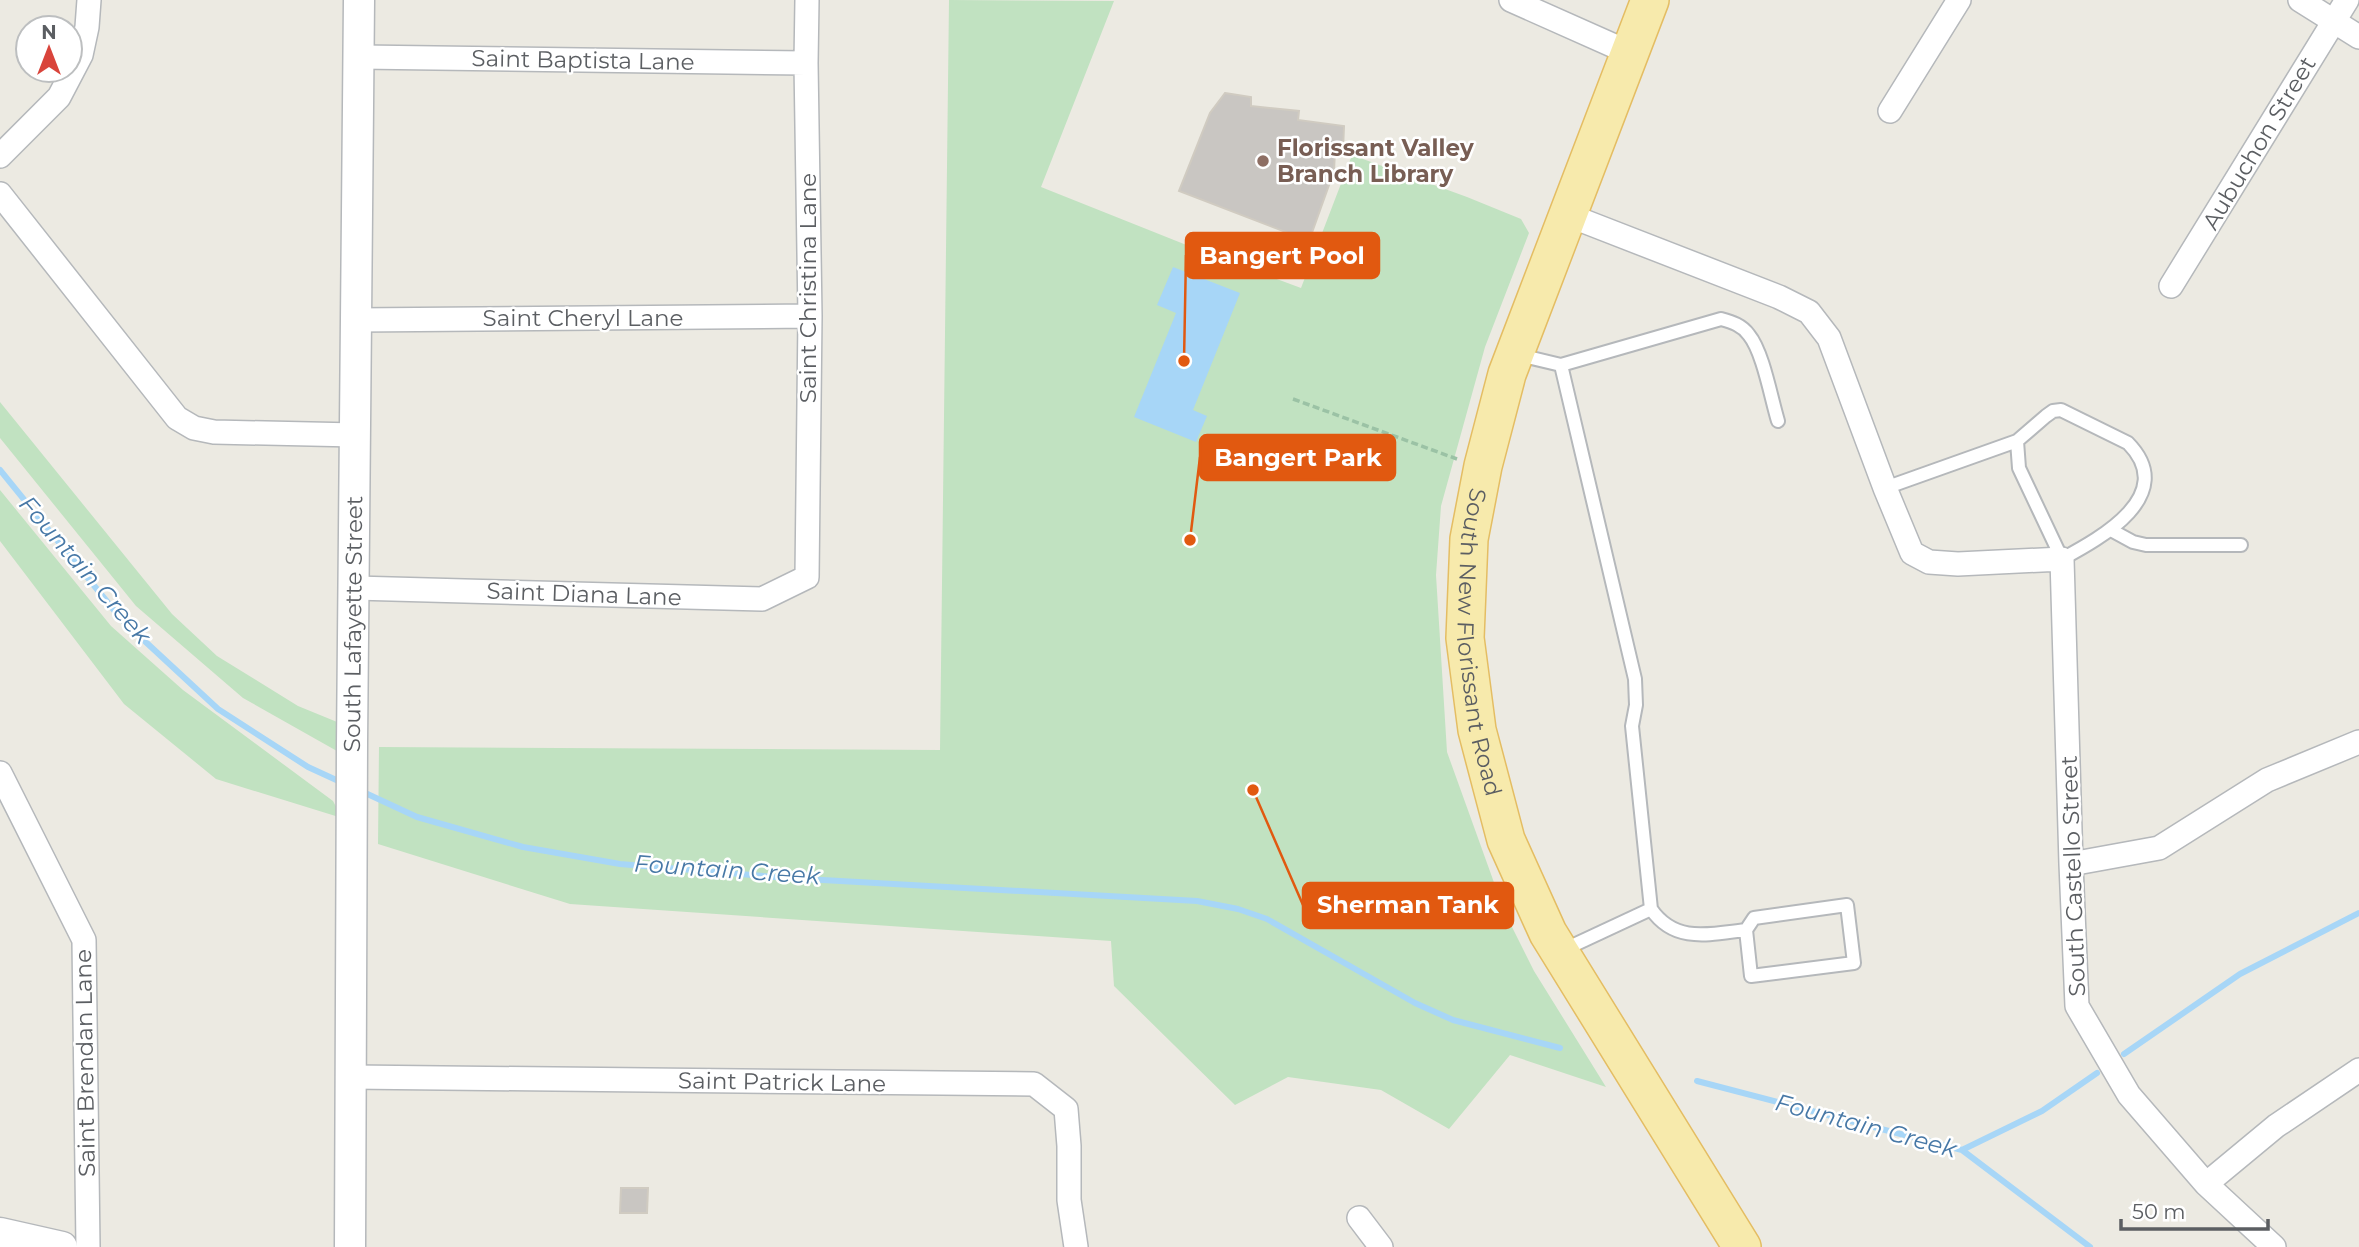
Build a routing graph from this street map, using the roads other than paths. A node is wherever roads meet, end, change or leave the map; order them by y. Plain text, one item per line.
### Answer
1 (89, 0) edge
2 (359, 0) edge
3 (807, 0) edge
4 (1511, 0) edge
5 (1650, 0) edge
6 (1959, 0) edge
7 (2300, 0) edge
8 (2347, 0) edge
9 (2333, 21) junction
10 (2359, 37) edge
11 (1630, 53) junction
12 (360, 57) junction
13 (806, 63) junction
14 (1890, 111) dead end
15 (0, 156) edge
16 (0, 194) edge
17 (1568, 215) junction
18 (2171, 286) dead end
19 (810, 316) junction
20 (356, 320) junction
21 (1515, 354) junction
22 (1561, 365) junction
23 (1778, 421) dead end
24 (356, 435) junction
25 (2017, 440) junction
26 (1885, 488) junction
27 (2111, 530) junction
28 (2241, 545) dead end
29 (2062, 559) junction
30 (807, 576) joint
31 (355, 588) junction
32 (2359, 742) edge
33 (0, 773) edge
34 (2071, 864) junction
35 (1651, 909) junction
36 (1746, 930) junction
37 (1560, 952) junction
38 (2359, 1070) edge
39 (351, 1077) junction
40 (2206, 1184) junction
41 (1359, 1218) dead end
42 (0, 1233) edge
43 (62, 1247) edge
44 (89, 1247) edge
45 (350, 1247) edge
46 (1076, 1247) edge
47 (1381, 1247) edge
48 (1742, 1247) edge
49 (2274, 1247) edge

1 - 15 street
2 - 12 street, South Lafayette Street
3 - 13 street, Saint Christina Lane
4 - 11 street
5 - 11 main road, South New Florissant Road
6 - 14 street
7 - 9 street
8 - 9 street, Aubuchon Street
9 - 10 street
9 - 18 street, Aubuchon Street
11 - 17 main road, South New Florissant Road
12 - 13 street, Saint Baptista Lane
12 - 20 street, South Lafayette Street
13 - 19 street, Saint Christina Lane
16 - 24 street
17 - 21 main road, South New Florissant Road
17 - 26 street
19 - 20 street, Saint Cheryl Lane
19 - 30 street, Saint Christina Lane
20 - 24 street, South Lafayette Street
21 - 22 lane
21 - 37 main road, South New Florissant Road
22 - 23 lane
22 - 35 lane
24 - 31 street, South Lafayette Street
25 - 26 lane
25 - 27 lane
25 - 29 lane
26 - 29 street
27 - 28 lane
27 - 29 lane
29 - 34 street, South Castello Street
30 - 31 street, Saint Diana Lane
31 - 39 street, South Lafayette Street
32 - 34 street
33 - 44 street, Saint Brendan Lane
34 - 40 street, South Castello Street
35 - 36 lane
35 - 37 lane
36 - 36 lane
37 - 48 main road, South New Florissant Road
38 - 40 street
39 - 45 street, South Lafayette Street
39 - 46 street, Saint Patrick Lane
40 - 49 street, South Castello Street
41 - 47 street
42 - 43 street

